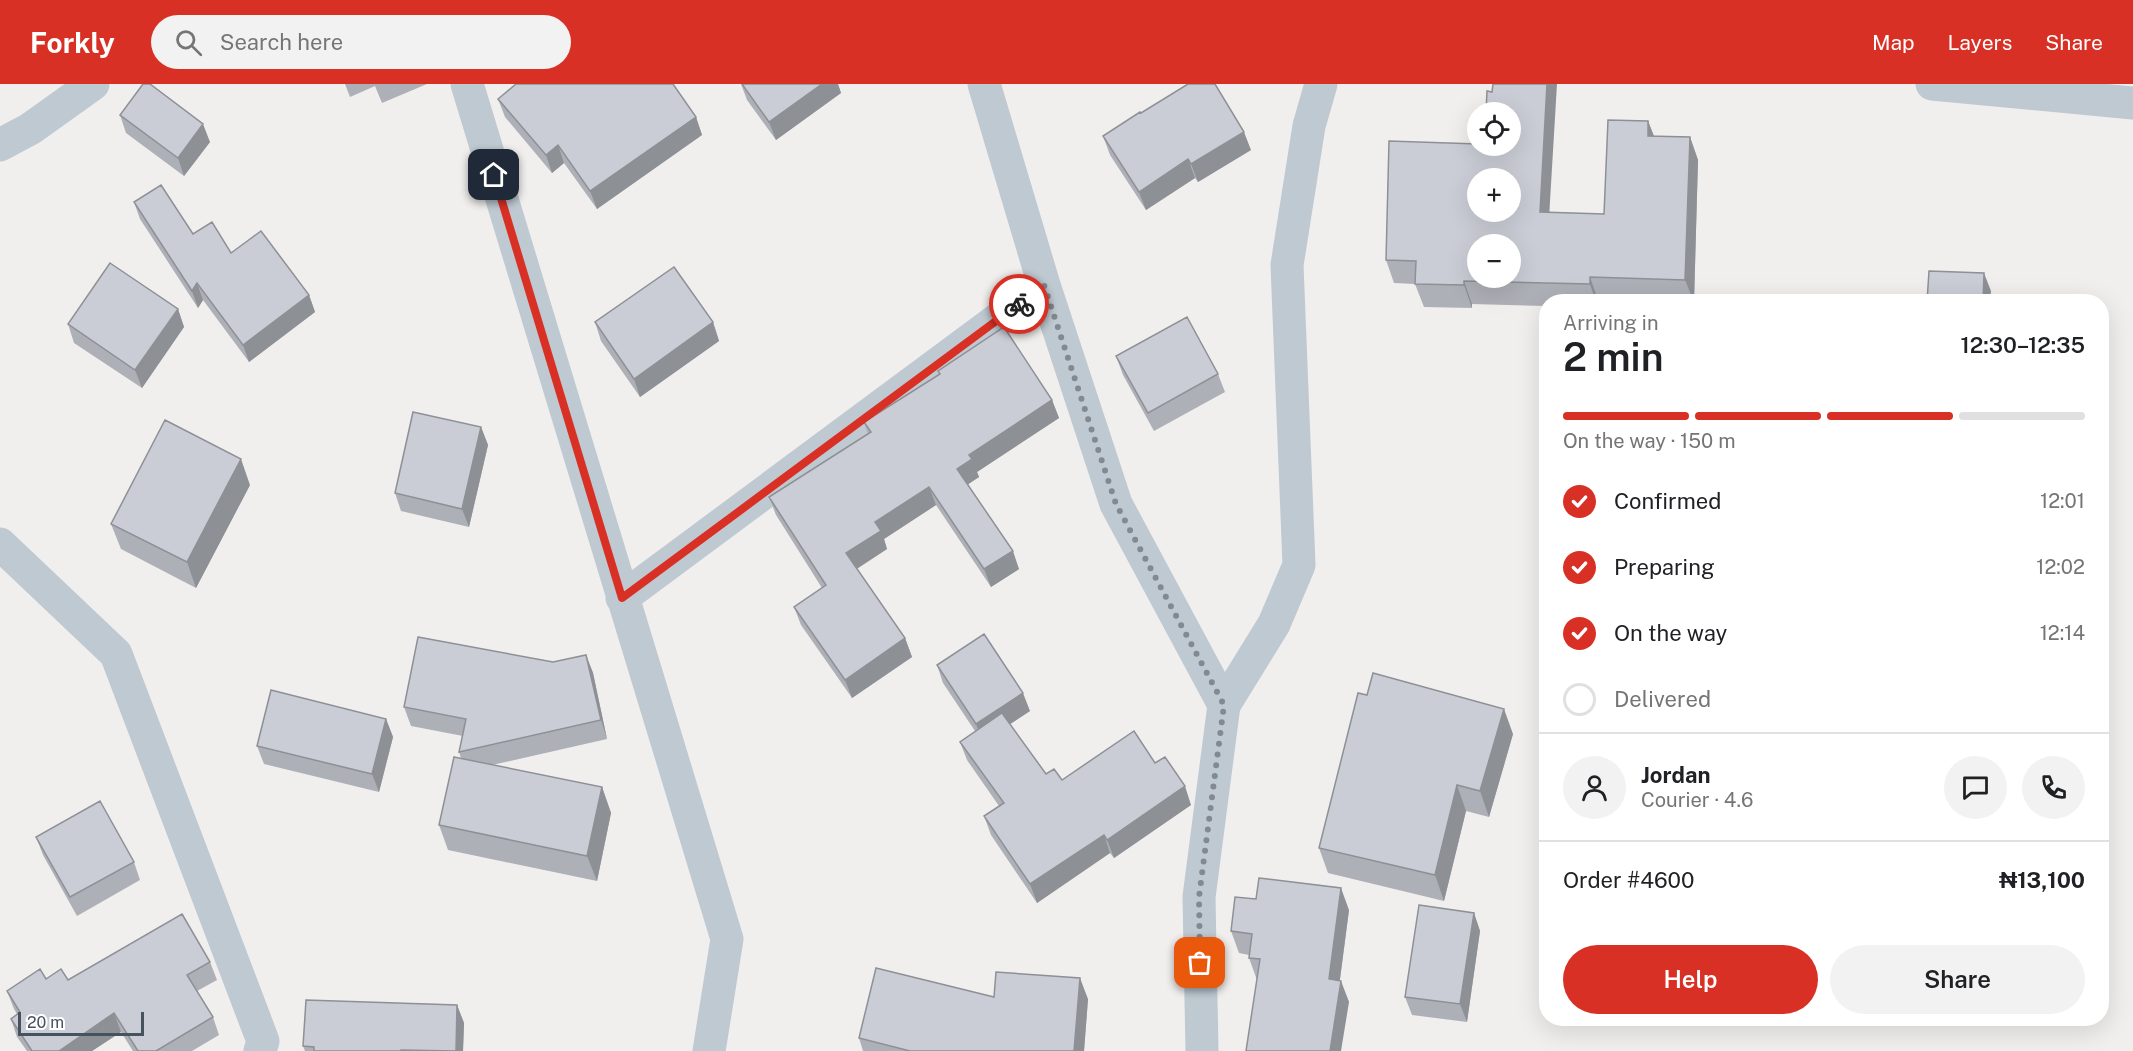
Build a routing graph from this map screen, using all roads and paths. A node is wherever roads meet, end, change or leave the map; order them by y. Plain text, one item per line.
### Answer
1 (93, 84) edge
2 (467, 84) edge
3 (984, 84) edge
4 (1321, 84) edge
5 (1932, 84) edge
6 (2133, 103) edge
7 (0, 145) edge
8 (1044, 285) junction
9 (0, 544) edge
10 (622, 598) junction
11 (1224, 705) junction
12 (260, 1051) edge
13 (709, 1051) edge
14 (1202, 1051) edge

1 - 7 street
2 - 10 street
3 - 8 street
4 - 11 street
5 - 6 street
8 - 10 street
8 - 11 street
9 - 12 street
10 - 13 street
11 - 14 street

